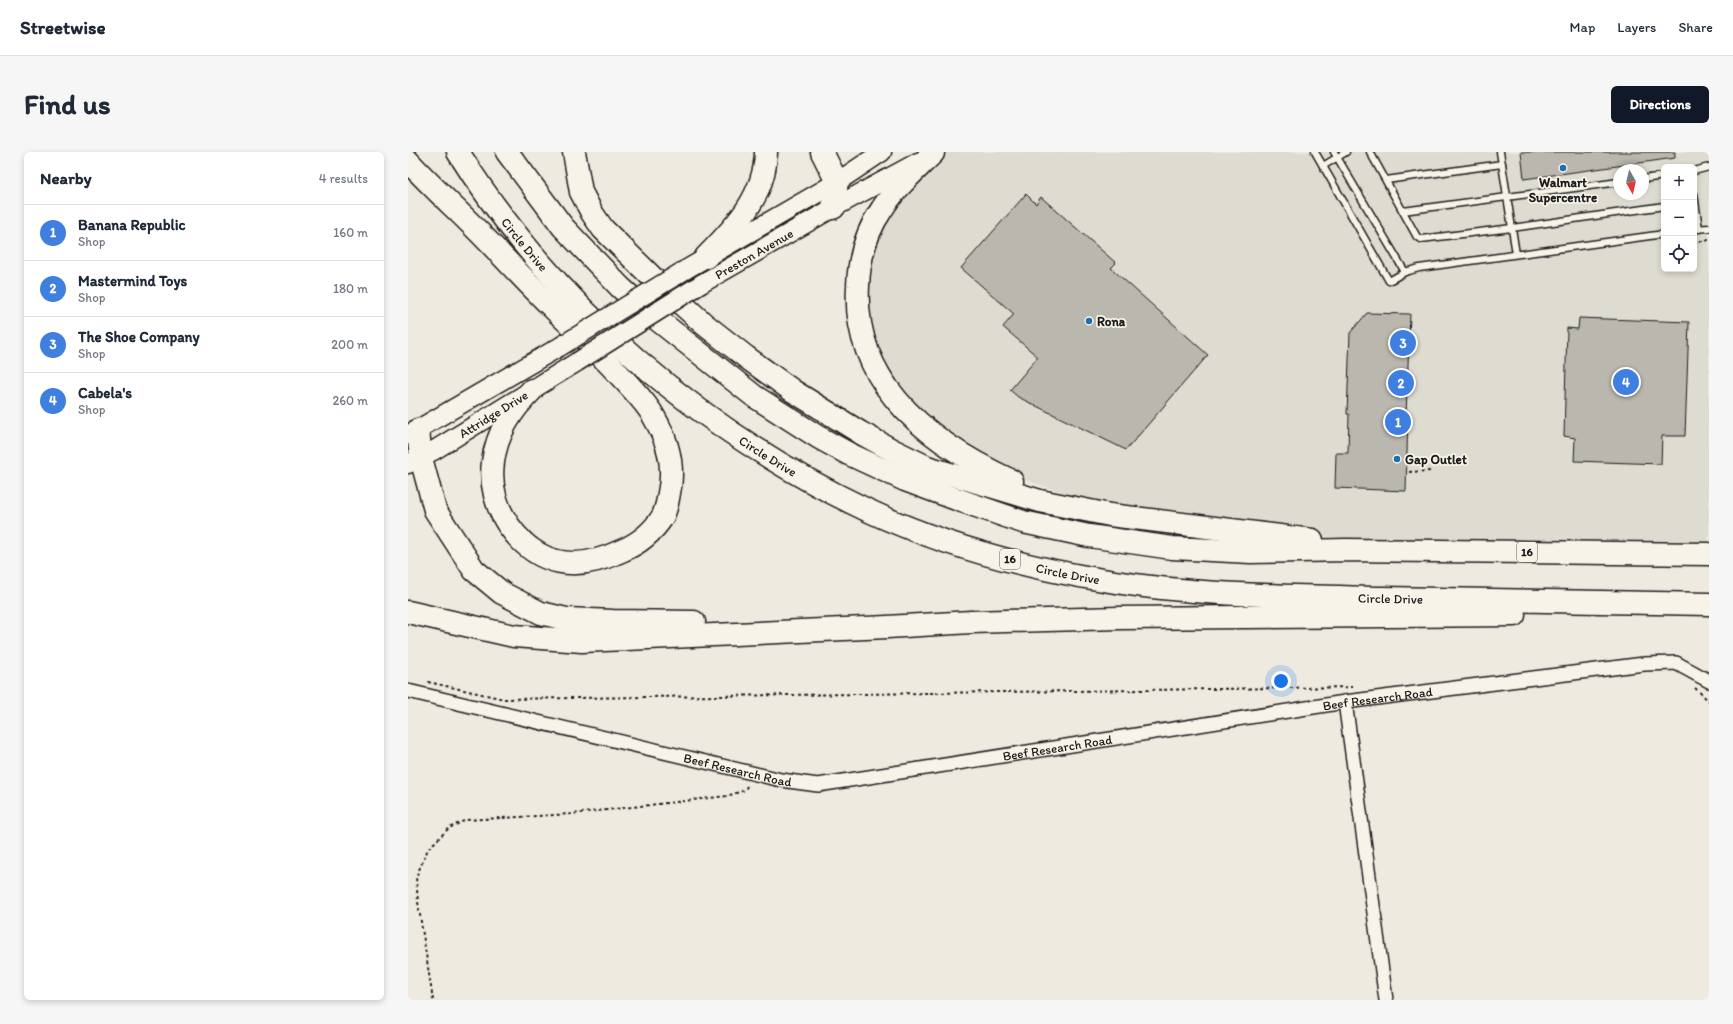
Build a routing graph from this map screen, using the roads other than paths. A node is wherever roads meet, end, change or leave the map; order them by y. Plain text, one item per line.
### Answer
1 (458, 152) edge
2 (507, 152) edge
3 (574, 152) edge
4 (766, 152) edge
5 (822, 152) edge
6 (882, 152) edge
7 (1315, 152) edge
8 (1346, 152) edge
9 (1370, 152) edge
10 (1500, 152) edge
11 (934, 153) edge
12 (1335, 155) edge
13 (408, 161) edge
14 (1502, 164) junction
15 (1323, 166) junction
16 (1709, 167) edge
17 (1697, 170) edge
18 (1661, 177) edge
19 (1649, 178) edge
20 (1386, 180) junction
21 (837, 182) junction
22 (1613, 183) edge
23 (1507, 198) junction
24 (1695, 200) edge
25 (1661, 206) edge
26 (833, 208) junction
27 (1403, 211) junction
28 (1709, 223) edge
29 (1512, 228) junction
30 (1709, 228) edge
31 (1698, 229) edge
32 (1661, 234) edge
33 (1516, 254) junction
34 (706, 257) junction
35 (1405, 272) junction
36 (561, 346) joint
37 (577, 362) joint
38 (532, 390) junction
39 (413, 432) edge
40 (414, 461) edge
41 (1110, 515) junction
42 (1345, 550) junction
43 (1709, 554) edge
44 (1709, 604) edge
45 (1709, 609) edge
46 (408, 612) edge
47 (971, 622) junction
48 (1709, 681) edge
49 (408, 691) edge
50 (1346, 702) junction
51 (1386, 1000) edge

1 - 44 highway, Circle Drive / 16
2 - 42 highway, 16
3 - 41 highway
4 - 34 highway
5 - 21 highway
6 - 21 main road, Preston Avenue
7 - 15 lane
8 - 12 lane
9 - 20 lane
10 - 14 lane
11 - 26 main road, Preston Avenue
11 - 41 highway
12 - 15 lane
12 - 35 lane
13 - 38 highway
14 - 20 lane
14 - 23 lane
15 - 35 lane
16 - 17 lane
18 - 19 lane
20 - 27 lane
21 - 26 highway
21 - 34 main road, Preston Avenue
22 - 23 lane
23 - 27 lane
23 - 29 lane
24 - 31 lane
25 - 29 lane
26 - 37 main road, Preston Avenue, bridge
27 - 29 lane
28 - 31 lane
29 - 33 lane
30 - 31 lane
32 - 33 lane
33 - 35 lane
34 - 36 main road, Preston Avenue, bridge
36 - 39 main road, Attridge Drive
37 - 38 main road, Attridge Drive
38 - 40 main road, Attridge Drive
39 - 40 highway
40 - 47 highway
41 - 42 highway
42 - 43 highway, 16
45 - 47 highway
46 - 47 highway
48 - 50 street, Beef Research Road
49 - 50 street, Beef Research Road
50 - 51 street

